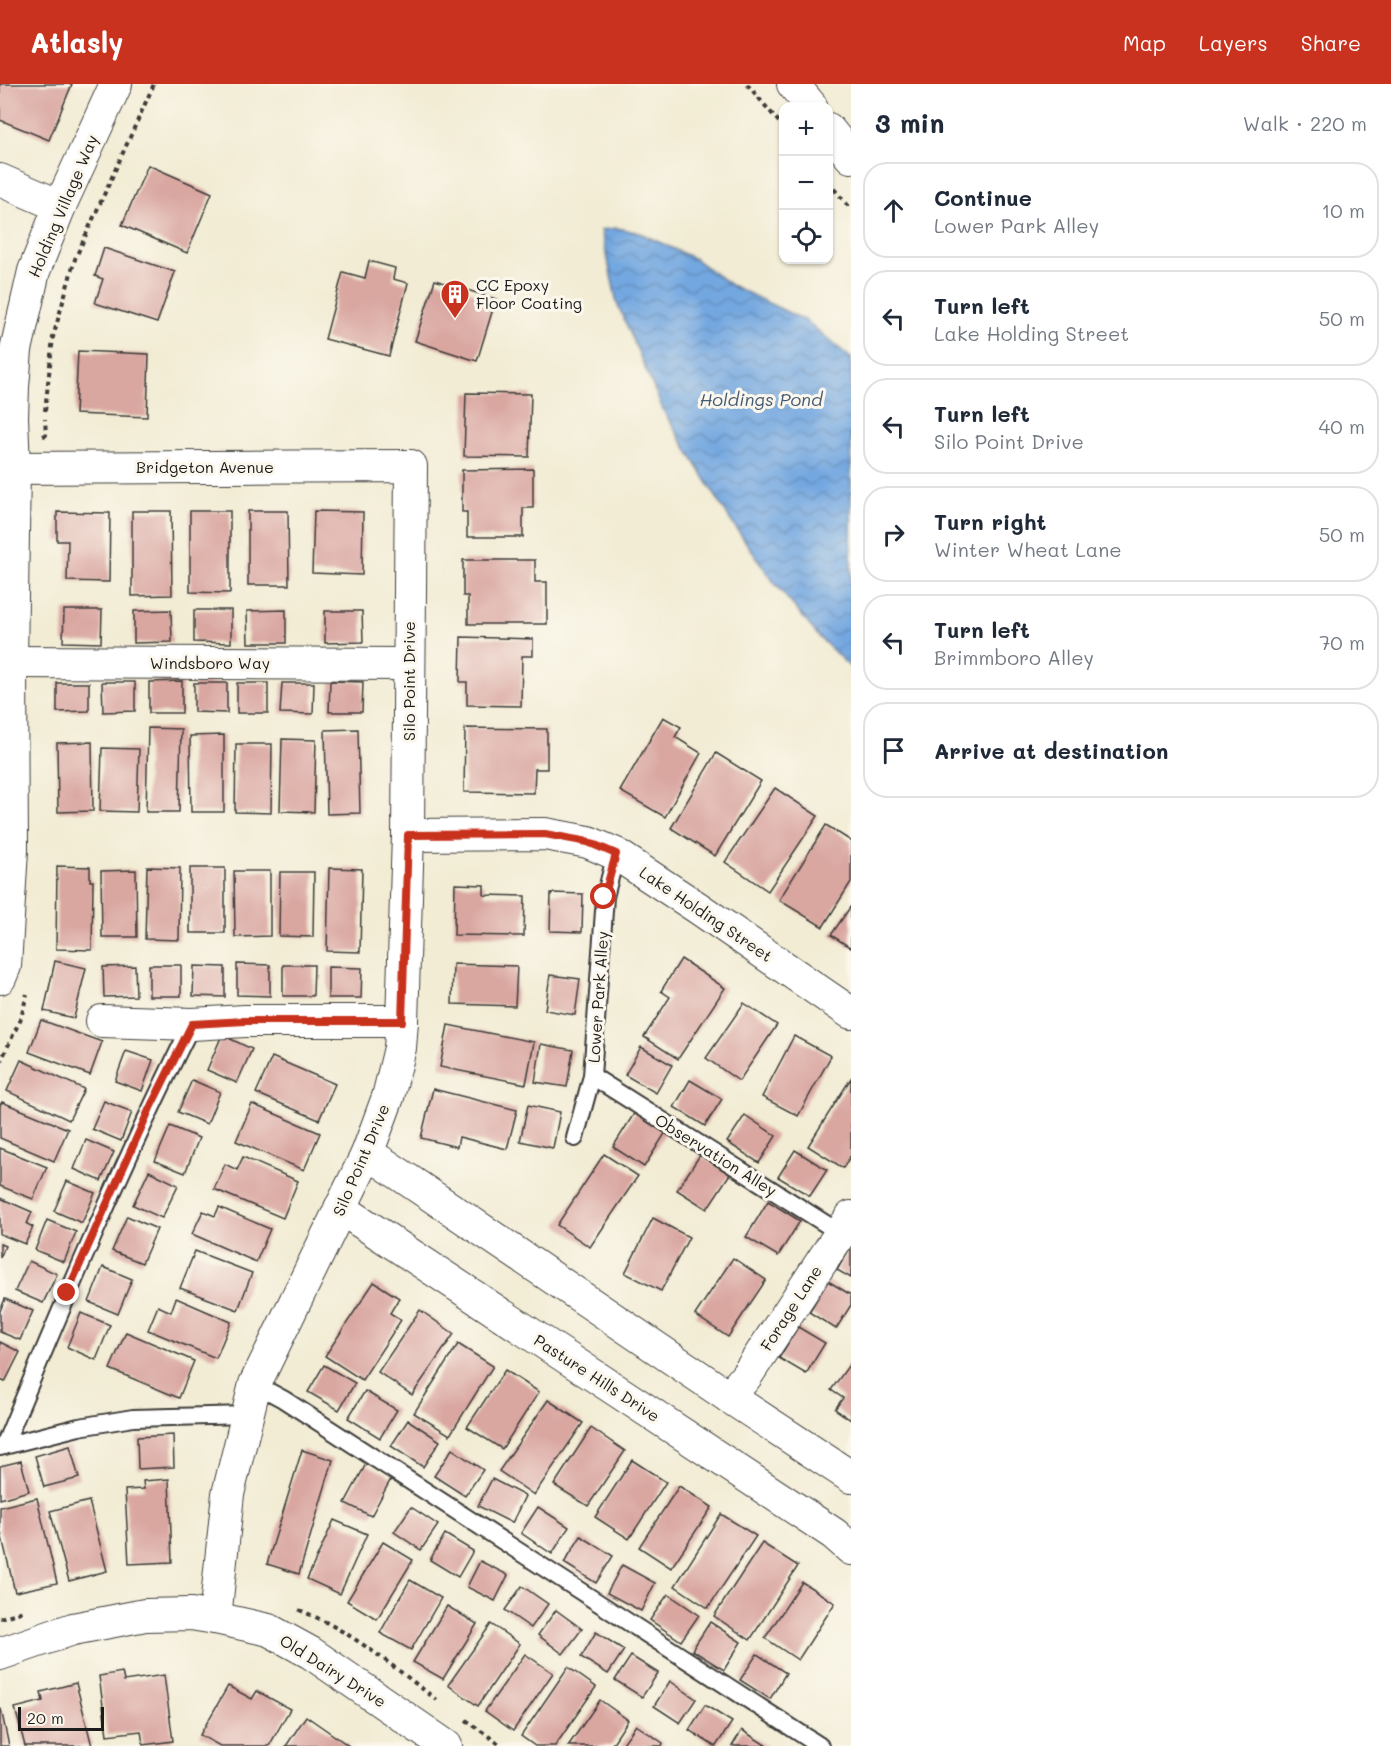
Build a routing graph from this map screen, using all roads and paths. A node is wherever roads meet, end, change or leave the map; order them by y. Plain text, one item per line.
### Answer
1 (116, 84) edge
2 (154, 84) edge
3 (747, 84) edge
4 (793, 84) edge
5 (808, 102) edge
6 (779, 123) edge
7 (833, 135) edge
8 (851, 157) edge
9 (0, 180) edge
10 (833, 188) edge
11 (60, 206) junction
12 (851, 209) edge
13 (46, 435) dead end
14 (411, 466) joint
15 (7, 468) edge
16 (11, 662) junction
17 (408, 664) junction
18 (408, 835) junction
19 (6, 850) edge
20 (616, 854) junction
21 (0, 978) edge
22 (851, 1013) edge
23 (102, 1021) dead end
24 (402, 1021) junction
25 (192, 1024) junction
26 (592, 1076) junction
27 (575, 1138) dead end
28 (367, 1154) junction
29 (340, 1208) junction
30 (845, 1225) edge
31 (255, 1384) junction
32 (729, 1397) junction
33 (247, 1415) junction
34 (2, 1446) edge
35 (851, 1477) edge
36 (851, 1549) edge
37 (215, 1618) junction
38 (0, 1654) edge
39 (446, 1746) edge
40 (820, 1746) edge

1 - 11 street, Holding Village Way
2 - 13 path
3 - 6 path
4 - 5 street
7 - 8 street
9 - 11 street
10 - 12 path
11 - 15 street, Holding Village Way
14 - 15 street, Bridgeton Avenue
14 - 17 street, Silo Point Drive
15 - 16 street, Holding Village Way
16 - 17 street, Windsboro Way
16 - 19 street, Holding Village Way
17 - 18 street, Silo Point Drive
18 - 20 street, Lake Holding Street
18 - 24 street, Silo Point Drive
19 - 21 street, Holding Village Way
20 - 22 street, Lake Holding Street
20 - 26 lane, Lower Park Alley
23 - 25 street
24 - 25 street
24 - 28 street, Silo Point Drive
25 - 34 lane
26 - 27 lane, Lower Park Alley
26 - 30 lane, Observation Alley
28 - 29 street, Silo Point Drive
28 - 32 street
29 - 31 street, Silo Point Drive
29 - 36 street, Pasture Hills Drive
30 - 32 street, Forage Lane
31 - 33 street, Silo Point Drive
31 - 40 lane
32 - 35 street
33 - 34 lane
33 - 37 street, Silo Point Drive
37 - 38 street, Old Dairy Drive
37 - 39 street, Old Dairy Drive

